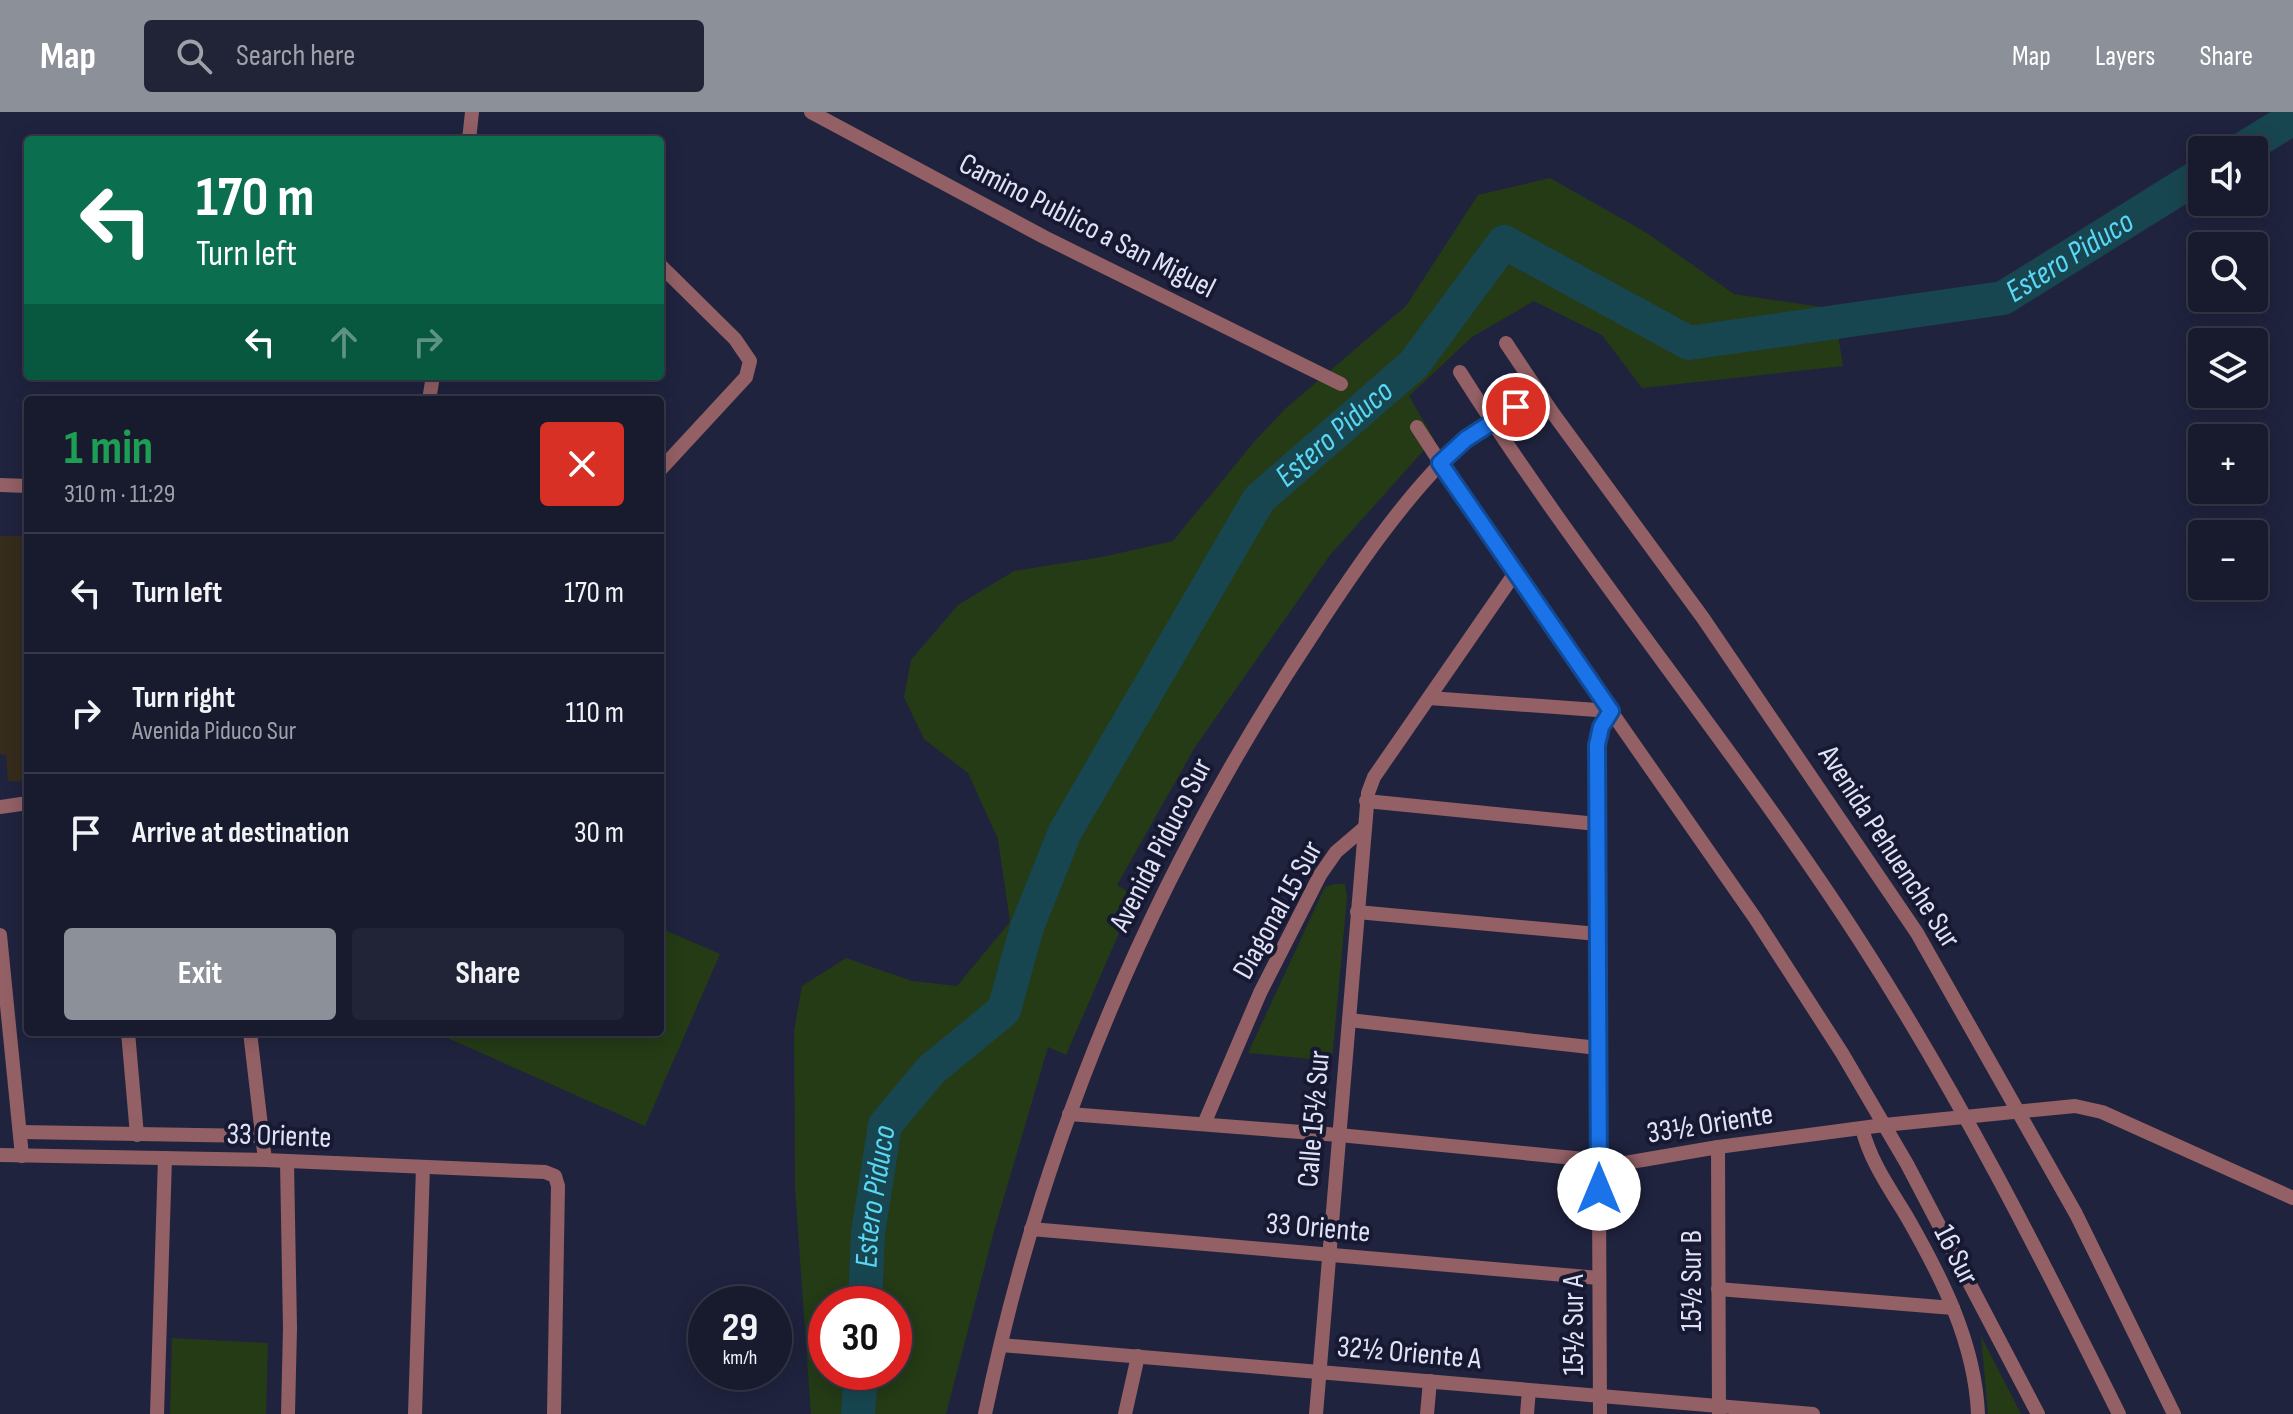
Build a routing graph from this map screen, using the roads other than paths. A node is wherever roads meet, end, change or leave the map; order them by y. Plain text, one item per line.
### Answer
1 (472, 112) edge
2 (811, 112) edge
3 (469, 136) edge
4 (664, 269) edge
5 (1506, 343) dead end
6 (1460, 372) dead end
7 (1341, 384) dead end
8 (1540, 393) junction
9 (1492, 421) junction
10 (1417, 427) dead end
11 (1440, 463) junction
12 (664, 466) edge
13 (0, 485) edge
14 (24, 486) edge
15 (1515, 573) junction
16 (1429, 698) junction
17 (1611, 711) junction
18 (1366, 801) junction
19 (24, 804) edge
20 (0, 807) edge
21 (1597, 824) junction
22 (1364, 828) junction
23 (1357, 912) junction
24 (1598, 934) junction
25 (0, 935) edge
26 (1349, 1020) junction
27 (128, 1036) edge
28 (250, 1036) edge
29 (1598, 1048) junction
30 (2018, 1111) junction
31 (1069, 1114) junction
32 (1967, 1117) junction
33 (1204, 1124) junction
34 (1884, 1125) junction
35 (1862, 1128) junction
36 (20, 1132) junction
37 (137, 1135) junction
38 (1339, 1135) junction
39 (261, 1136) junction
40 (1718, 1147) junction
41 (0, 1155) edge
42 (22, 1156) junction
43 (165, 1158) junction
44 (1599, 1159) junction
45 (265, 1160) junction
46 (287, 1162) junction
47 (423, 1167) junction
48 (2293, 1198) edge
49 (1031, 1229) junction
50 (1329, 1255) junction
51 (1599, 1278) junction
52 (1718, 1289) junction
53 (1953, 1308) junction
54 (1001, 1345) junction
55 (1138, 1356) junction
56 (1320, 1370) junction
57 (1430, 1381) junction
58 (1529, 1390) junction
59 (1600, 1396) junction
60 (1719, 1411) edge
61 (157, 1414) edge
62 (288, 1414) edge
63 (415, 1414) edge
64 (554, 1414) edge
65 (985, 1414) edge
66 (1125, 1414) edge
67 (1316, 1414) edge
68 (1427, 1414) edge
69 (1527, 1414) edge
70 (1600, 1414) edge
71 (1813, 1414) edge
72 (1978, 1414) edge
73 (2038, 1414) edge
74 (2119, 1414) edge
75 (2174, 1414) edge

1 - 3 street
2 - 7 street, Camino Publico a San Miguel
4 - 12 street
5 - 8 street, Avenida Pehuenche Sur
6 - 9 street
8 - 9 street, Avenida Piduco Sur
8 - 30 street, Avenida Pehuenche Sur
9 - 11 street, Avenida Piduco Sur
9 - 32 street
10 - 11 street
11 - 15 street
11 - 31 street, Avenida Piduco Sur
13 - 14 street
15 - 16 street, Diagonal 15 Sur
15 - 17 street
16 - 17 street
16 - 18 street, Diagonal 15 Sur
17 - 21 street, 15½ Sur A
17 - 34 street
18 - 21 street
18 - 22 street, Diagonal 15 Sur
19 - 20 street
21 - 24 street, 15½ Sur A
22 - 23 street, Calle 15½ Sur
22 - 33 street, Diagonal 15 Sur
23 - 24 street
23 - 26 street, Calle 15½ Sur
24 - 29 street, 15½ Sur A
25 - 36 street
26 - 29 street
26 - 38 street, Calle 15½ Sur
27 - 37 street
28 - 39 street
29 - 44 street, 15½ Sur A
30 - 32 street, 33½ Oriente
30 - 48 street, 33½ Oriente
30 - 75 street, Avenida Pehuenche Sur
31 - 33 street, 33½ Oriente
31 - 49 street, Avenida Piduco Sur
32 - 34 street, 33½ Oriente
32 - 74 street
33 - 38 street, 33½ Oriente
34 - 35 street, 33½ Oriente
34 - 73 street
35 - 40 street, 33½ Oriente
35 - 53 street, 16 Sur
36 - 37 street, 33 Oriente
36 - 42 street
37 - 39 street, 33 Oriente
38 - 44 street, 33½ Oriente
38 - 50 street, Calle 15½ Sur
39 - 45 street
40 - 44 street, 33½ Oriente
40 - 52 street, 15½ Sur B
41 - 42 street, 33 Oriente
42 - 43 street, 33 Oriente
43 - 45 street, 33 Oriente
43 - 61 street
44 - 51 street, 15½ Sur A
45 - 46 street, 33 Oriente
46 - 47 street, 33 Oriente
46 - 62 street
47 - 63 street
47 - 64 street, 33 Oriente
49 - 50 street, 33 Oriente
49 - 54 street, Avenida Piduco Sur
50 - 51 street, 33 Oriente
50 - 56 street, Calle 15½ Sur
51 - 59 street, 15½ Sur A
52 - 53 street
52 - 60 street, 15½ Sur B
53 - 72 street, 16 Sur
54 - 55 street, 32½ Oriente A
54 - 65 street, Avenida Piduco Sur
55 - 56 street, 32½ Oriente A
55 - 66 street
56 - 57 street, 32½ Oriente A
56 - 67 street, Calle 15½ Sur
57 - 58 street, 32½ Oriente A
57 - 68 street
58 - 59 street, 32½ Oriente A
58 - 69 street
59 - 60 street, 32½ Oriente A
59 - 70 street, 15½ Sur A
60 - 71 street, 32½ Oriente A

